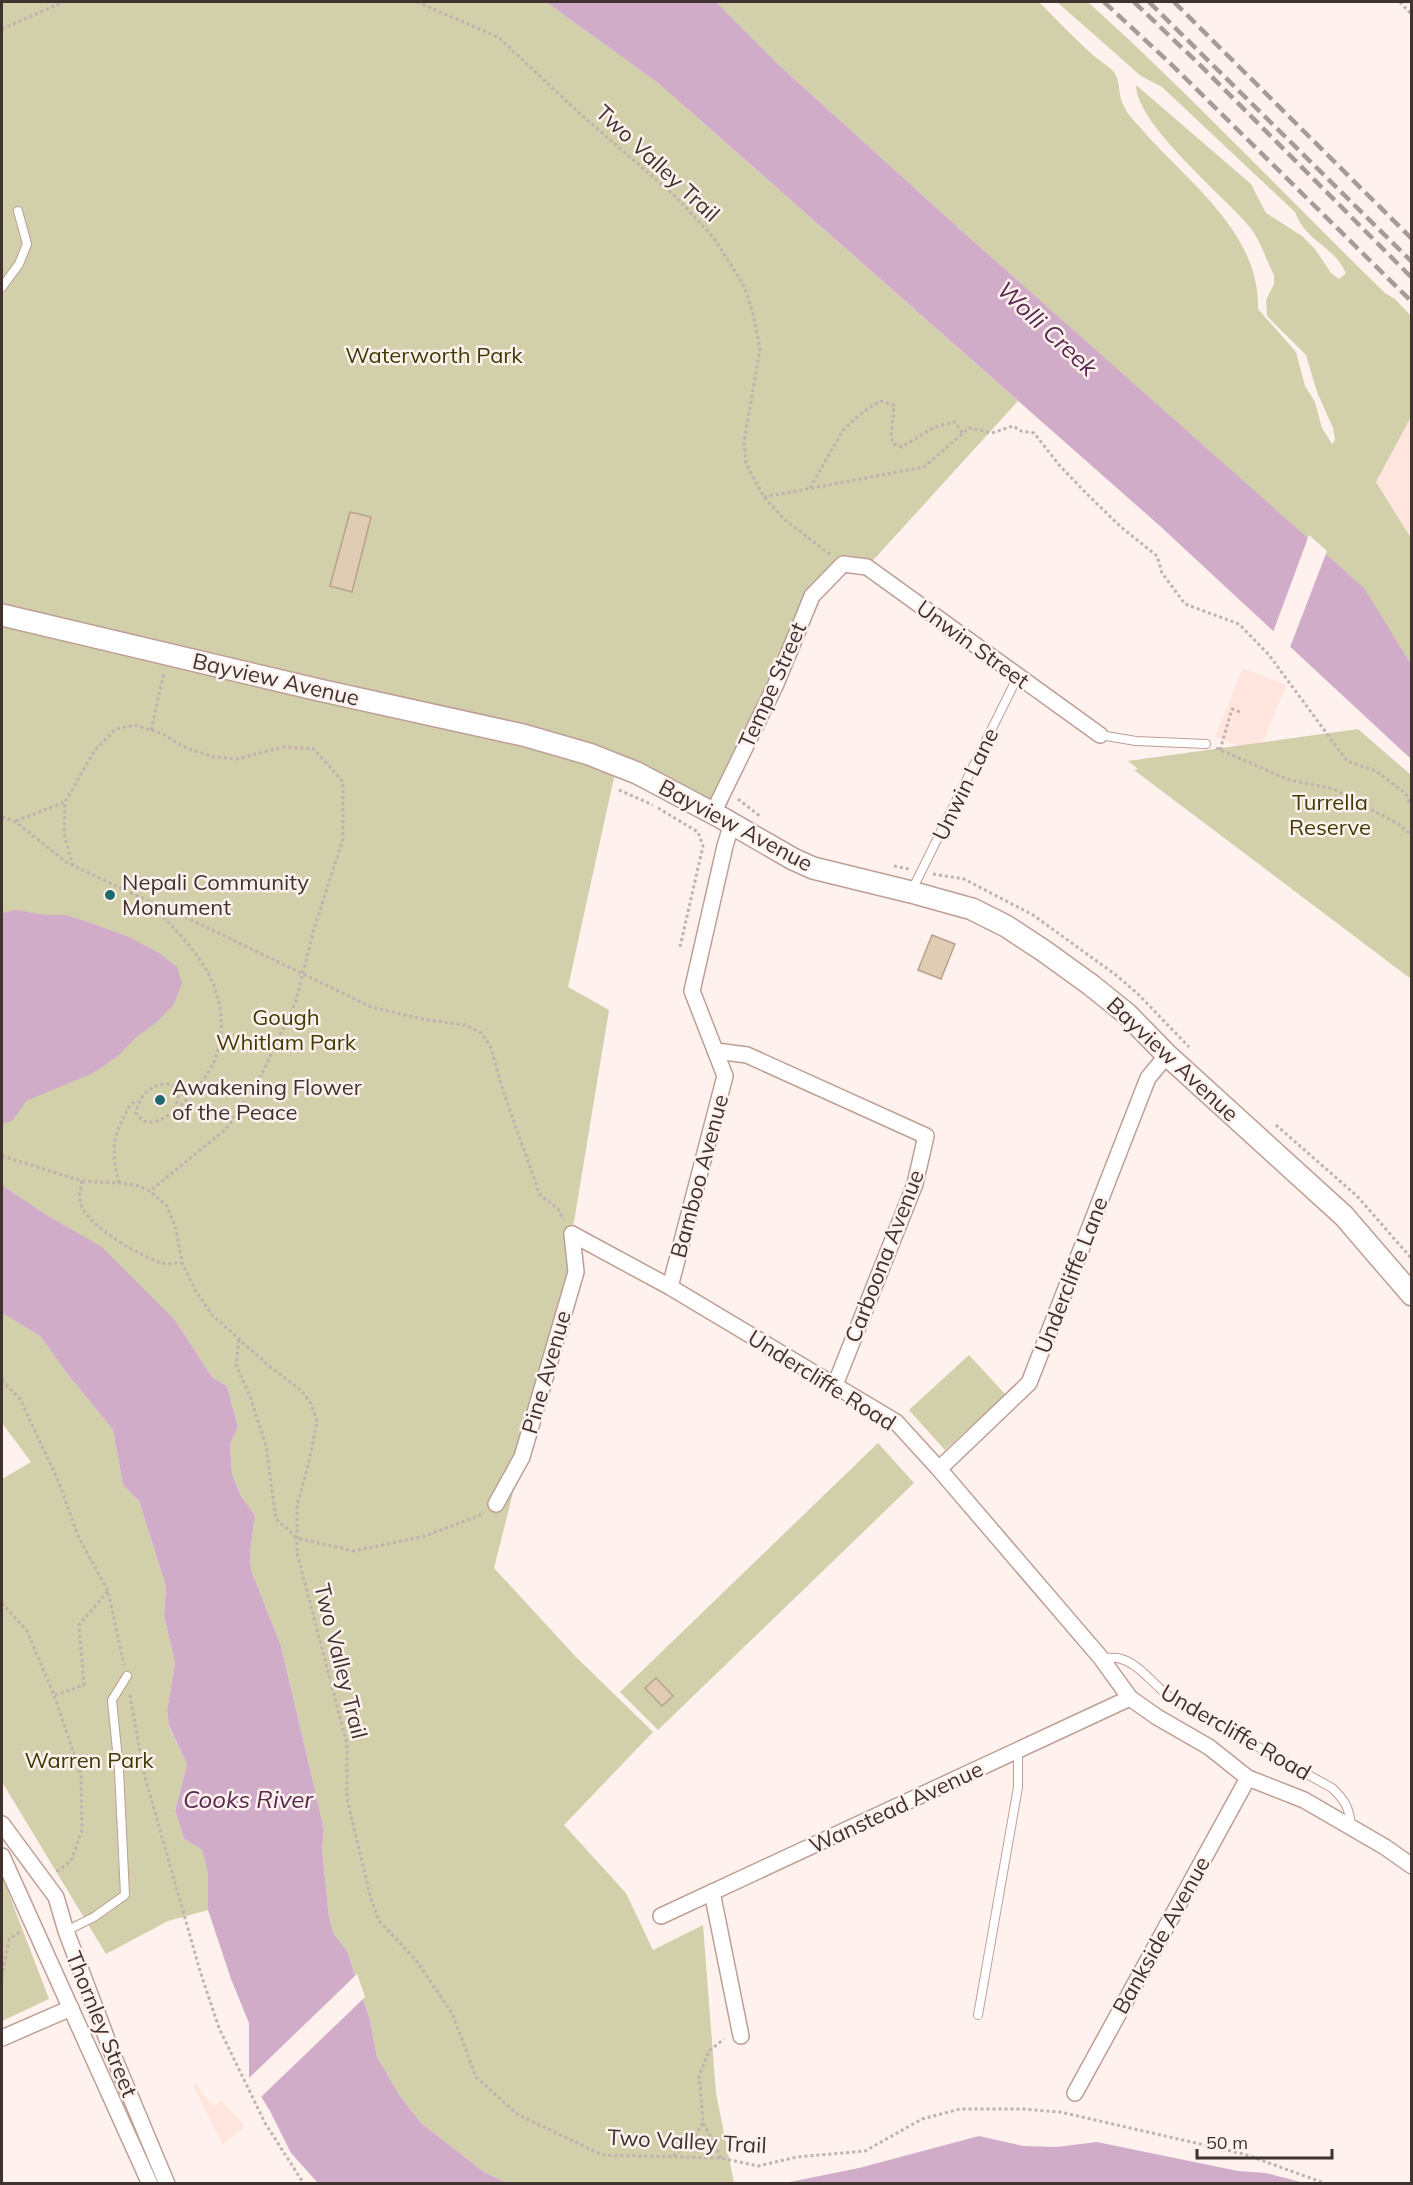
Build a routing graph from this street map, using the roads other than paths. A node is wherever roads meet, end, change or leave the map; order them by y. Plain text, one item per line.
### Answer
1 (18, 211) dead end
2 (2, 288) edge
3 (843, 564) joint
4 (2, 615) edge
5 (1018, 676) junction
6 (1100, 735) joint
7 (1206, 744) road end
8 (713, 813) junction
9 (732, 823) junction
10 (912, 892) junction
11 (716, 1052) junction
12 (1167, 1055) junction
13 (572, 1234) joint
14 (670, 1287) junction
15 (1412, 1294) edge
16 (835, 1384) junction
17 (939, 1469) junction
18 (496, 1504) road end
19 (1101, 1659) junction
20 (127, 1676) road end
21 (1130, 1698) junction
22 (1018, 1751) junction
23 (1248, 1778) junction
24 (2, 1824) edge
25 (1351, 1827) junction
26 (2, 1856) edge
27 (35, 1866) junction
28 (1412, 1866) edge
29 (13, 1883) junction
30 (712, 1892) junction
31 (661, 1916) dead end
32 (66, 1931) junction
33 (70, 2008) junction
34 (978, 2015) dead end
35 (741, 2036) road end
36 (2, 2038) edge
37 (1075, 2093) dead end
38 (150, 2184) edge
39 (167, 2184) edge

1 - 2 lane
3 - 5 street, Unwin Street
3 - 8 street, Tempe Street
4 - 8 main road, Bayview Avenue
5 - 6 street, Unwin Street
5 - 10 lane, Unwin Lane
6 - 7 lane
8 - 9 main road, Bayview Avenue
9 - 10 main road, Bayview Avenue
9 - 11 street, Bamboo Avenue
10 - 12 main road, Bayview Avenue
11 - 14 street, Bamboo Avenue
11 - 16 street, Carboona Avenue
12 - 15 main road, Bayview Avenue
12 - 17 street, Undercliffe Lane
13 - 14 street, Undercliffe Road
13 - 18 street, Pine Avenue
14 - 16 street, Undercliffe Road
16 - 17 street, Undercliffe Road
17 - 19 street, Undercliffe Road
19 - 21 street, Undercliffe Road
19 - 25 lane, Undercliffe Road
20 - 32 lane
21 - 22 street, Wanstead Avenue
21 - 23 street, Undercliffe Road
22 - 30 street, Wanstead Avenue
22 - 34 lane
23 - 25 street, Undercliffe Road
23 - 37 street, Bankside Avenue
24 - 27 street, Thornley Street
25 - 28 street, Undercliffe Road
26 - 29 street, Thornley Street
27 - 29 street
27 - 32 street, Thornley Street
29 - 33 street, Thornley Street
30 - 31 street, Wanstead Avenue
30 - 35 street
32 - 39 street, Thornley Street
33 - 36 street
33 - 38 street, Thornley Street

